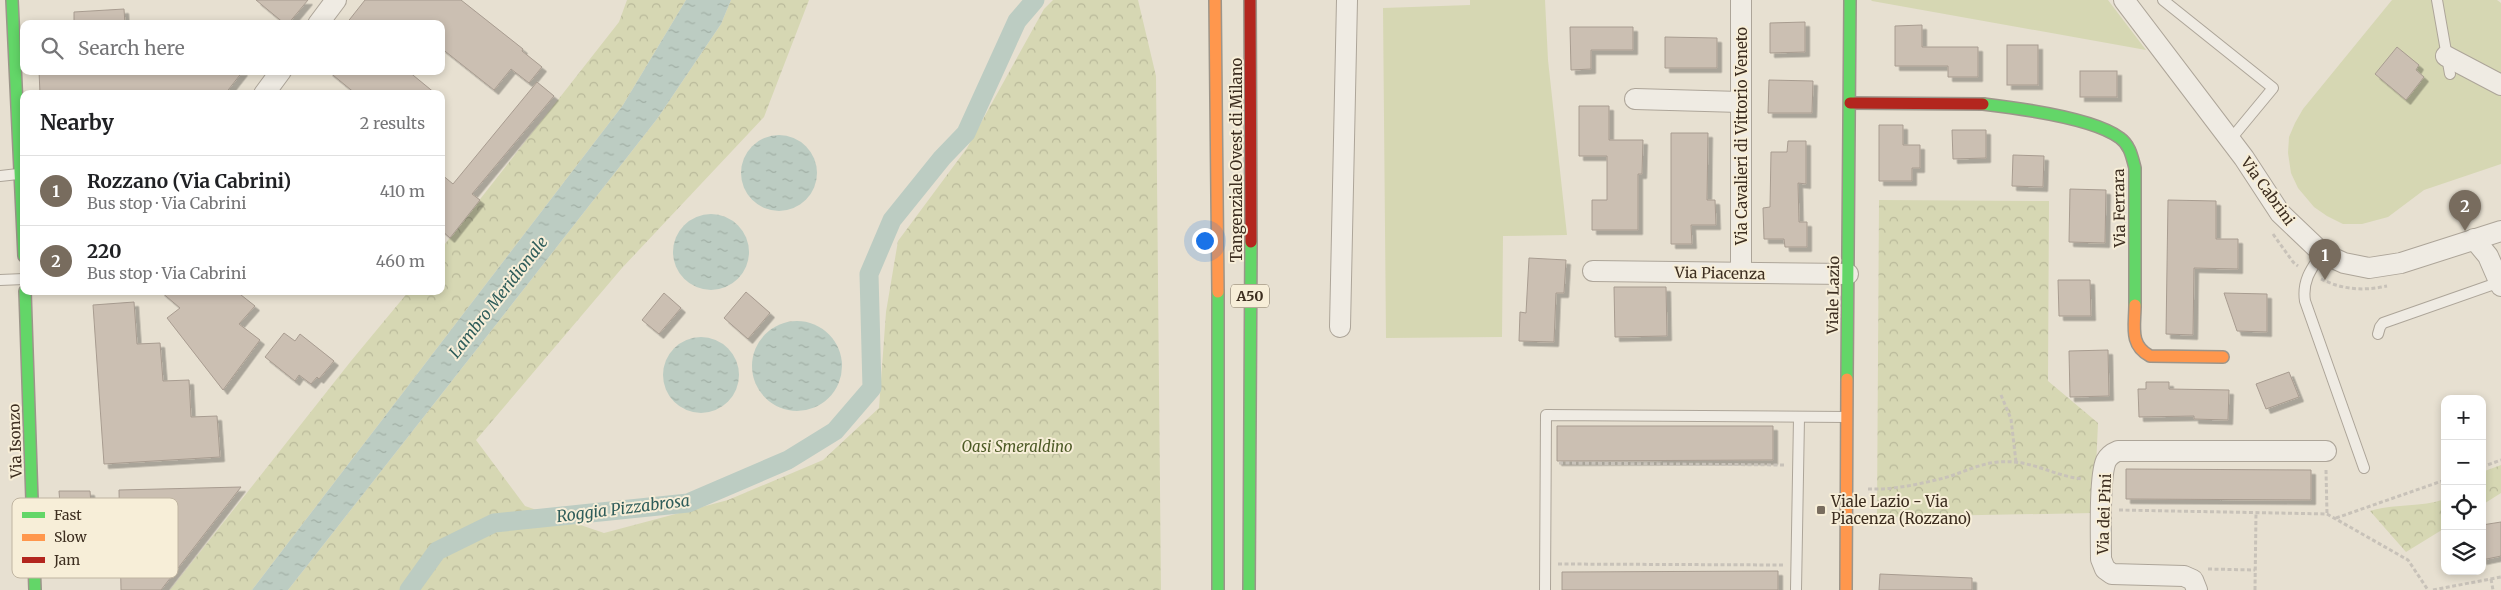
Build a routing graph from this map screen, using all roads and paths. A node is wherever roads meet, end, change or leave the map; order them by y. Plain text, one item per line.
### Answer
1 (12, 0) edge
2 (336, 0) edge
3 (1347, 0) edge
4 (1741, 0) edge
5 (1850, 0) edge
6 (2124, 0) edge
7 (2163, 0) edge
8 (2437, 0) edge
9 (1250, 1) edge
10 (1215, 2) edge
11 (321, 20) edge
12 (2448, 65) joint
13 (278, 75) edge
14 (2501, 86) edge
15 (267, 90) edge
16 (1635, 99) dead end
17 (1740, 102) junction
18 (1850, 103) junction
19 (2230, 140) junction
20 (19, 174) junction
21 (0, 176) edge
22 (20, 190) edge
23 (2501, 231) edge
24 (2474, 239) junction
25 (2322, 253) junction
26 (1593, 271) dead end
27 (1741, 272) junction
28 (1848, 274) junction
29 (20, 279) edge
30 (0, 280) edge
31 (2500, 284) edge
32 (26, 295) edge
33 (1340, 327) dead end
34 (2378, 334) dead end
35 (2223, 358) dead end
36 (2000, 395) dead end
37 (1847, 417) junction
38 (1799, 418) junction
39 (2326, 451) joint
40 (2501, 460) edge
41 (1546, 462) junction
42 (2016, 462) junction
43 (1798, 466) junction
44 (2486, 466) edge
45 (2364, 468) dead end
46 (2104, 480) junction
47 (2441, 481) edge
48 (1848, 490) junction
49 (32, 498) edge
50 (2116, 510) dead end
51 (2256, 513) junction
52 (2327, 514) junction
53 (2336, 519) junction
54 (1545, 564) junction
55 (1796, 565) junction
56 (2255, 570) junction
57 (2501, 577) edge
58 (2491, 579) junction
59 (2195, 585) edge
60 (1218, 590) edge
61 (1249, 590) edge
62 (1545, 590) edge
63 (1796, 590) edge
64 (1846, 590) edge
65 (2255, 590) edge
66 (2428, 590) edge
67 (2433, 590) edge
68 (2493, 590) edge

1 - 20 main road
2 - 11 street
3 - 33 street
4 - 17 street, Via Cavalieri di Vittorio Veneto
5 - 18 main road, Viale Lazio
6 - 19 street, Via Cabrini
7 - 19 lane
8 - 12 lane
9 - 61 main road, Tangenziale Ovest di Milano / A50
10 - 60 main road, Tangenziale Ovest di Milano / A50
12 - 14 street
13 - 15 street
16 - 17 street
17 - 27 street, Via Cavalieri di Vittorio Veneto
18 - 28 main road, Viale Lazio
18 - 35 main road, Via Ferrara
19 - 25 street, Via Cabrini
20 - 21 lane
20 - 22 main road
23 - 24 street, Via Cabrini
24 - 25 street, Via Cabrini
24 - 31 street
25 - 45 lane
26 - 27 street, Via Piacenza
27 - 28 street, Via Piacenza
28 - 37 main road, Viale Lazio
29 - 30 lane
31 - 34 lane
32 - 49 main road, Via Isonzo
36 - 42 path
37 - 38 lane
37 - 48 main road, Viale Lazio
38 - 41 lane
38 - 43 lane
39 - 46 street, Via dei Pini
39 - 52 path
40 - 44 path
41 - 43 path
41 - 54 lane
42 - 46 path
42 - 48 path
43 - 55 lane
46 - 59 street, Via dei Pini
47 - 53 path
48 - 64 main road, Viale Lazio
50 - 51 path
51 - 52 path
51 - 56 path
52 - 53 path
53 - 66 path
54 - 55 path
54 - 62 lane
55 - 63 lane
56 - 59 path
56 - 65 path
57 - 58 path
58 - 67 path
58 - 68 path

